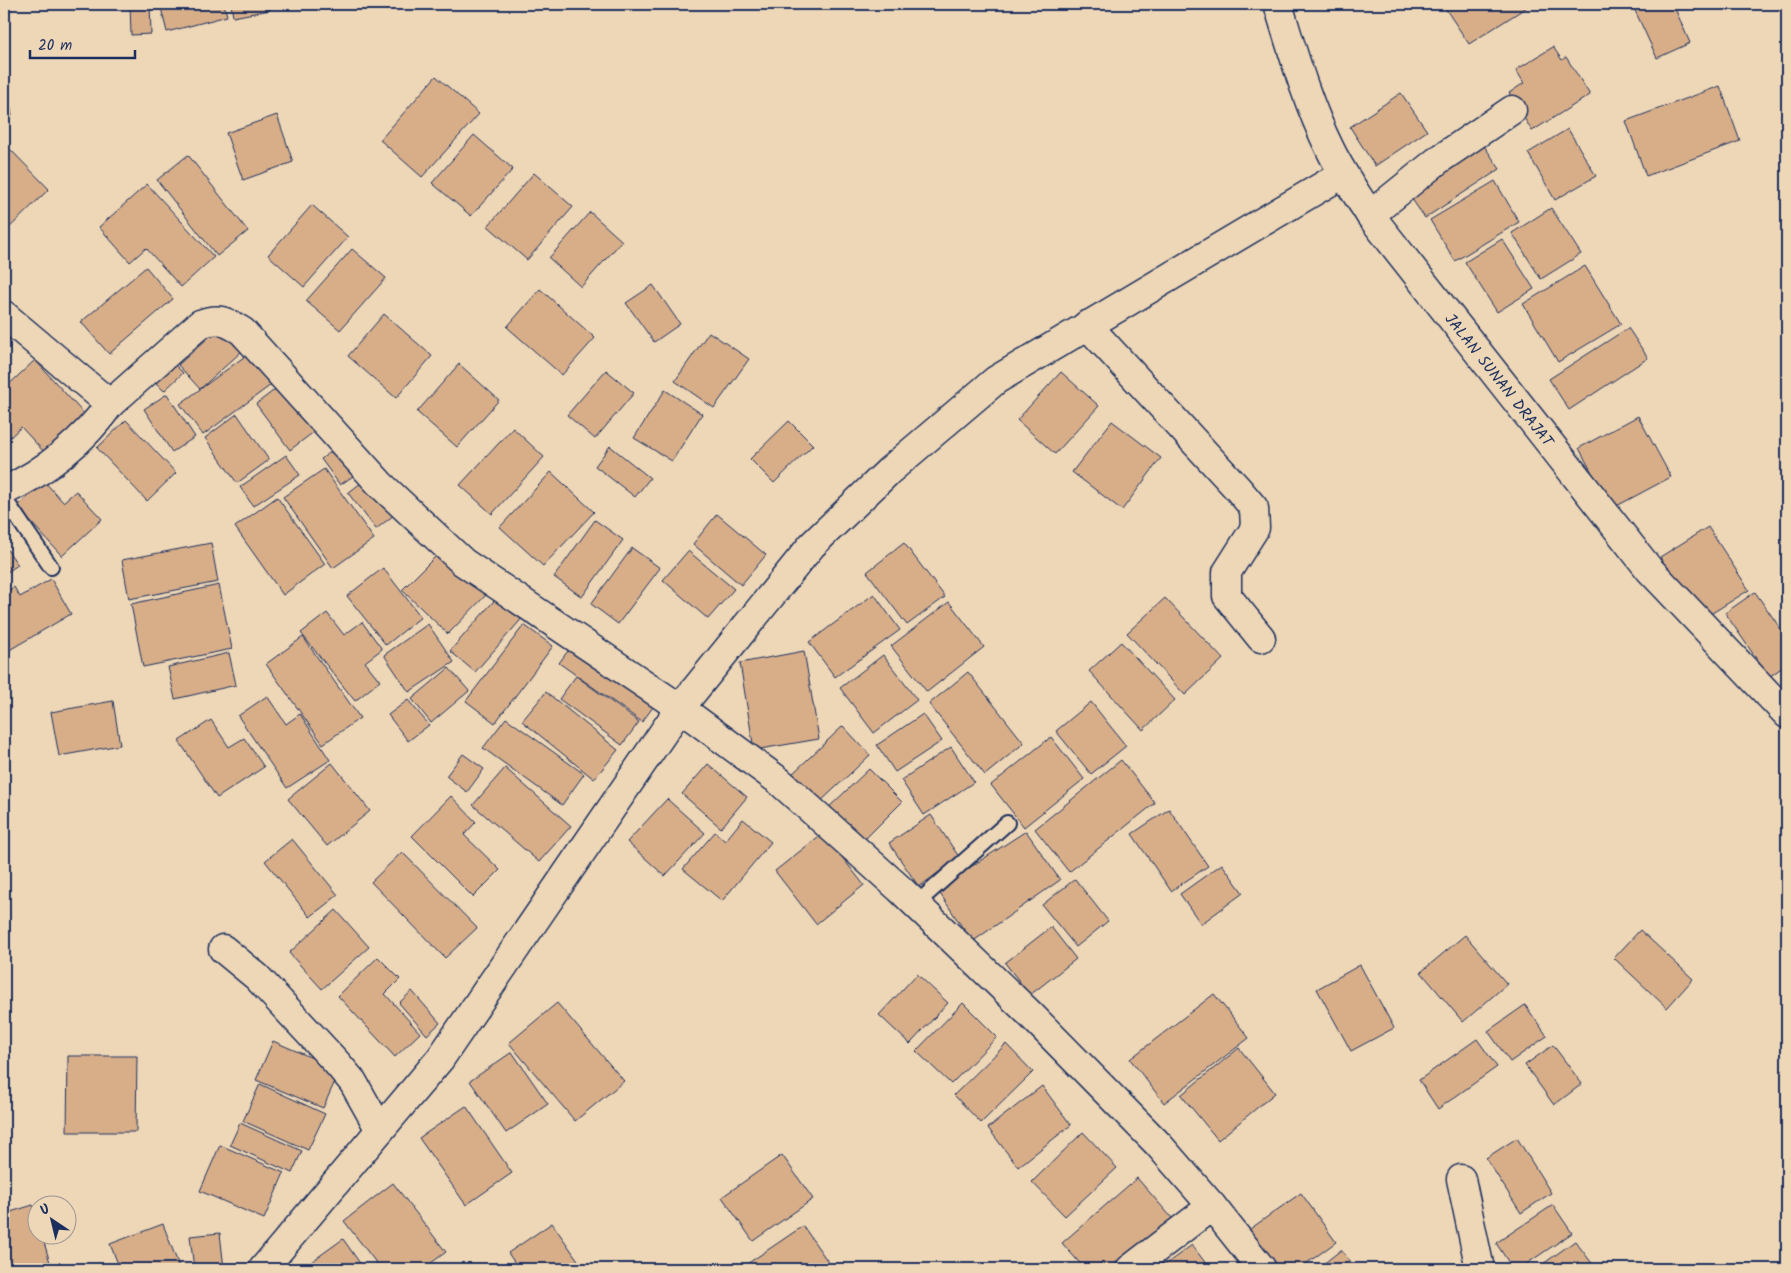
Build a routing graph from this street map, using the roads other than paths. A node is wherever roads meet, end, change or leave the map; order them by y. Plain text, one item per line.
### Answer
1 (1278, 4) edge
2 (1512, 110) dead end
3 (1343, 174) junction
4 (1370, 215) junction
5 (4, 315) edge
6 (1087, 325) junction
7 (110, 404) junction
8 (4, 491) edge
9 (4, 498) edge
10 (51, 567) dead end
11 (1261, 638) dead end
12 (680, 708) junction
13 (1787, 714) edge
14 (1007, 822) dead end
15 (916, 904) junction
16 (223, 949) dead end
17 (380, 1130) junction
18 (1462, 1179) dead end
19 (1212, 1206) junction
20 (263, 1269) edge
21 (1130, 1269) edge
22 (1262, 1269) edge
23 (1480, 1269) edge

1 - 3 street, JALAN SUNAN DRAJAT
2 - 4 street
3 - 4 street, JALAN SUNAN DRAJAT
3 - 6 street
4 - 13 street, JALAN SUNAN DRAJAT
5 - 7 street
6 - 11 street
6 - 12 street
7 - 8 street
7 - 12 street
9 - 10 lane
12 - 15 street
12 - 17 street
14 - 15 lane
15 - 19 street
16 - 17 street
17 - 20 street
18 - 23 street
19 - 21 street
19 - 22 street

